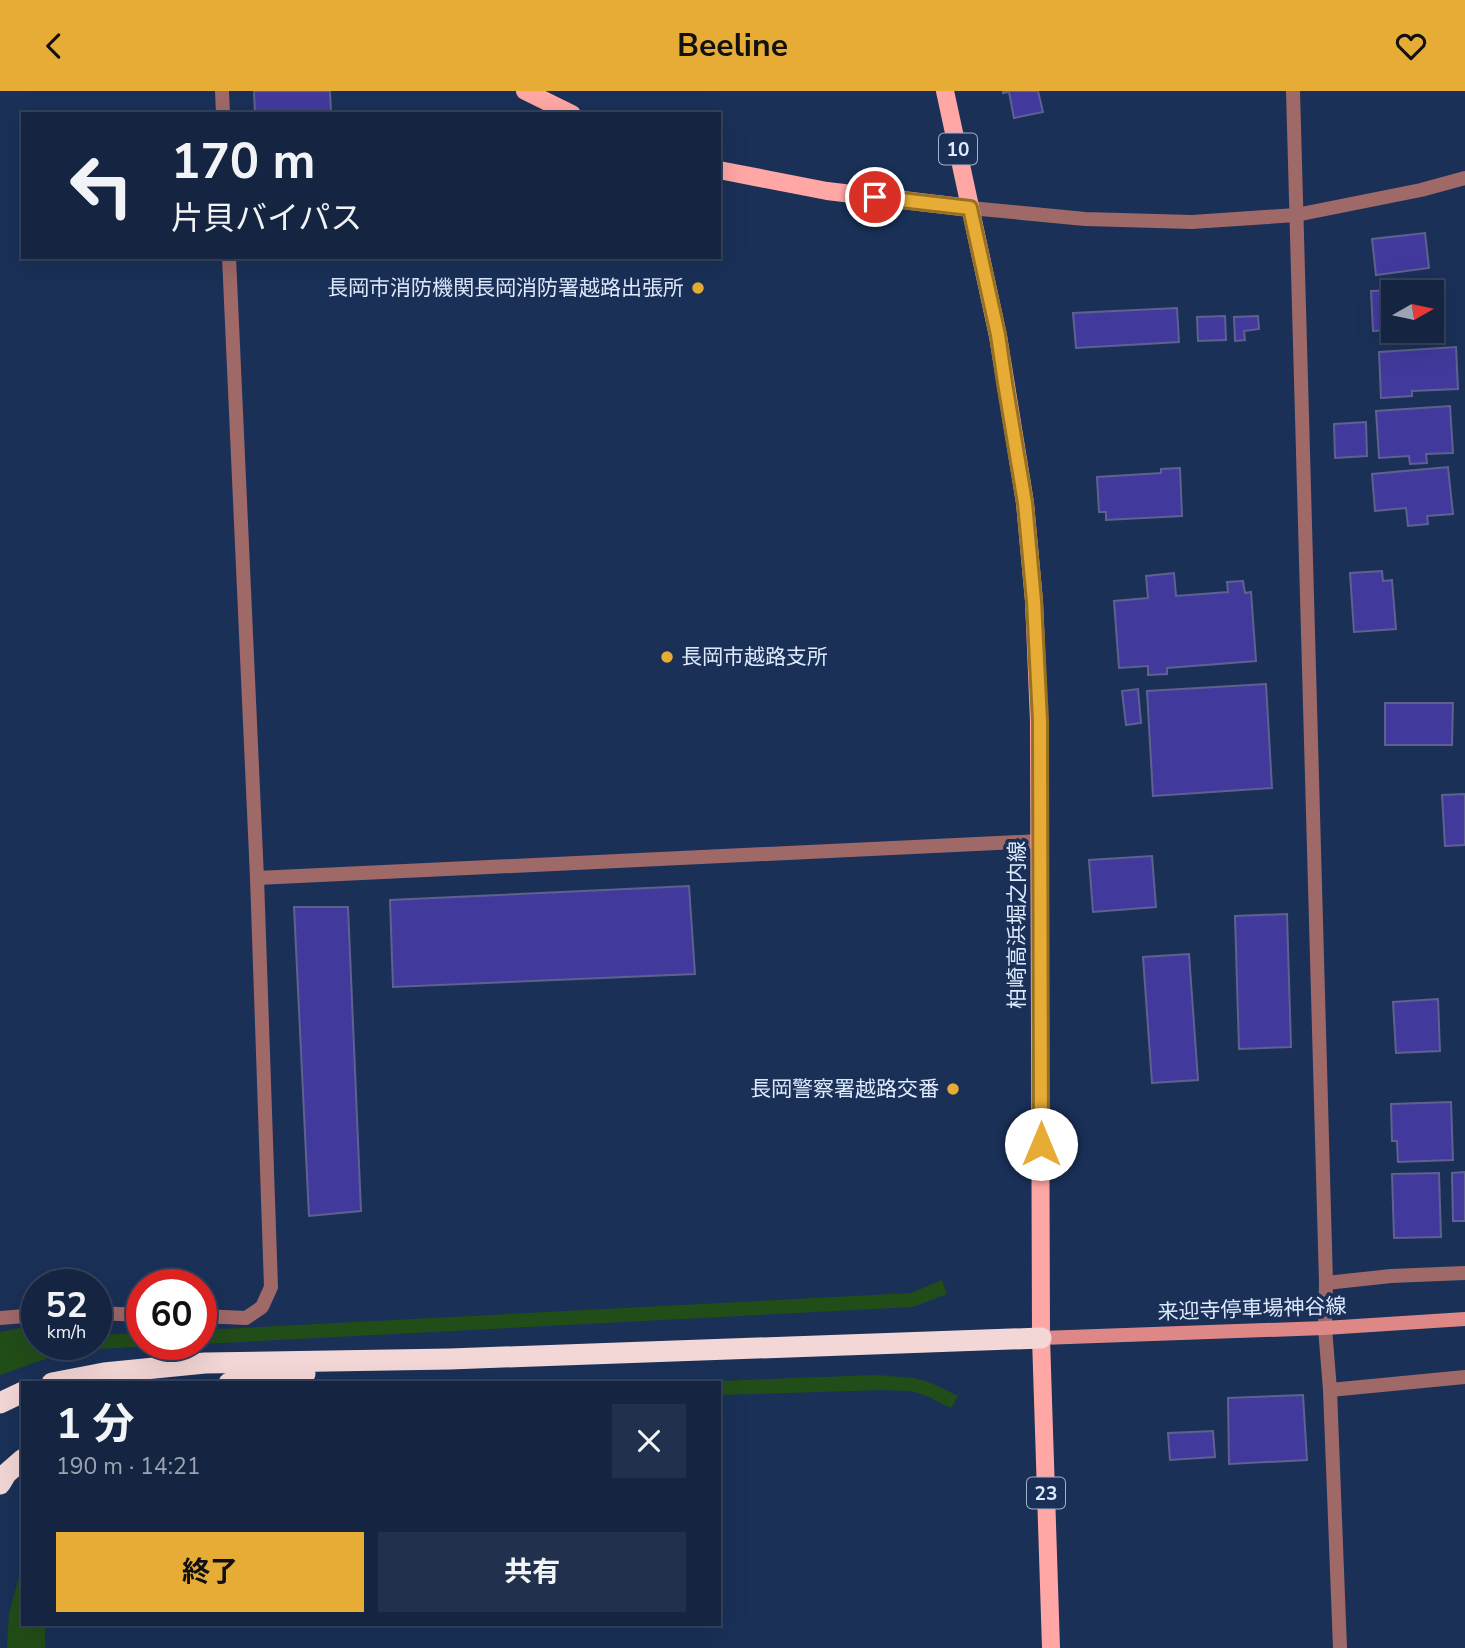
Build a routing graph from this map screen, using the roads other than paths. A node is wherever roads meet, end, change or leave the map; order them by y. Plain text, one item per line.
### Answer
1 (222, 91) edge
2 (525, 91) edge
3 (945, 91) edge
4 (1293, 91) edge
5 (223, 112) edge
6 (568, 112) edge
7 (721, 170) edge
8 (1465, 178) edge
9 (970, 208) junction
10 (1296, 215) junction
11 (229, 259) edge
12 (1040, 841) junction
13 (257, 879) junction
14 (1465, 1273) edge
15 (1326, 1283) junction
16 (21, 1316) edge
17 (217, 1317) edge
18 (0, 1318) edge
19 (1465, 1319) edge
20 (1325, 1328) junction
21 (1041, 1338) junction
22 (450, 1359) junction
23 (1465, 1377) edge
24 (57, 1381) edge
25 (247, 1381) edge
26 (1330, 1390) junction
27 (21, 1393) edge
28 (0, 1403) edge
29 (21, 1461) edge
30 (0, 1484) edge
31 (1051, 1648) edge
32 (1340, 1648) edge

1 - 5 street
2 - 6 main road
3 - 9 main road, 10
4 - 10 street
7 - 9 main road
8 - 10 street
9 - 10 street
9 - 12 main road, 柏崎高浜堀之内線 / 23
10 - 15 street
11 - 13 street
12 - 13 street
12 - 21 main road, 柏崎高浜堀之内線 / 23
13 - 17 street
14 - 15 street
15 - 20 street
16 - 18 street
19 - 20 main road, 来迎寺停車場神谷線
20 - 21 main road, 来迎寺停車場神谷線
20 - 26 street
21 - 22 highway
21 - 31 main road, 柏崎高浜堀之内線 / 23
22 - 24 highway
22 - 25 highway
23 - 26 street
26 - 32 street
27 - 28 highway
29 - 30 highway

